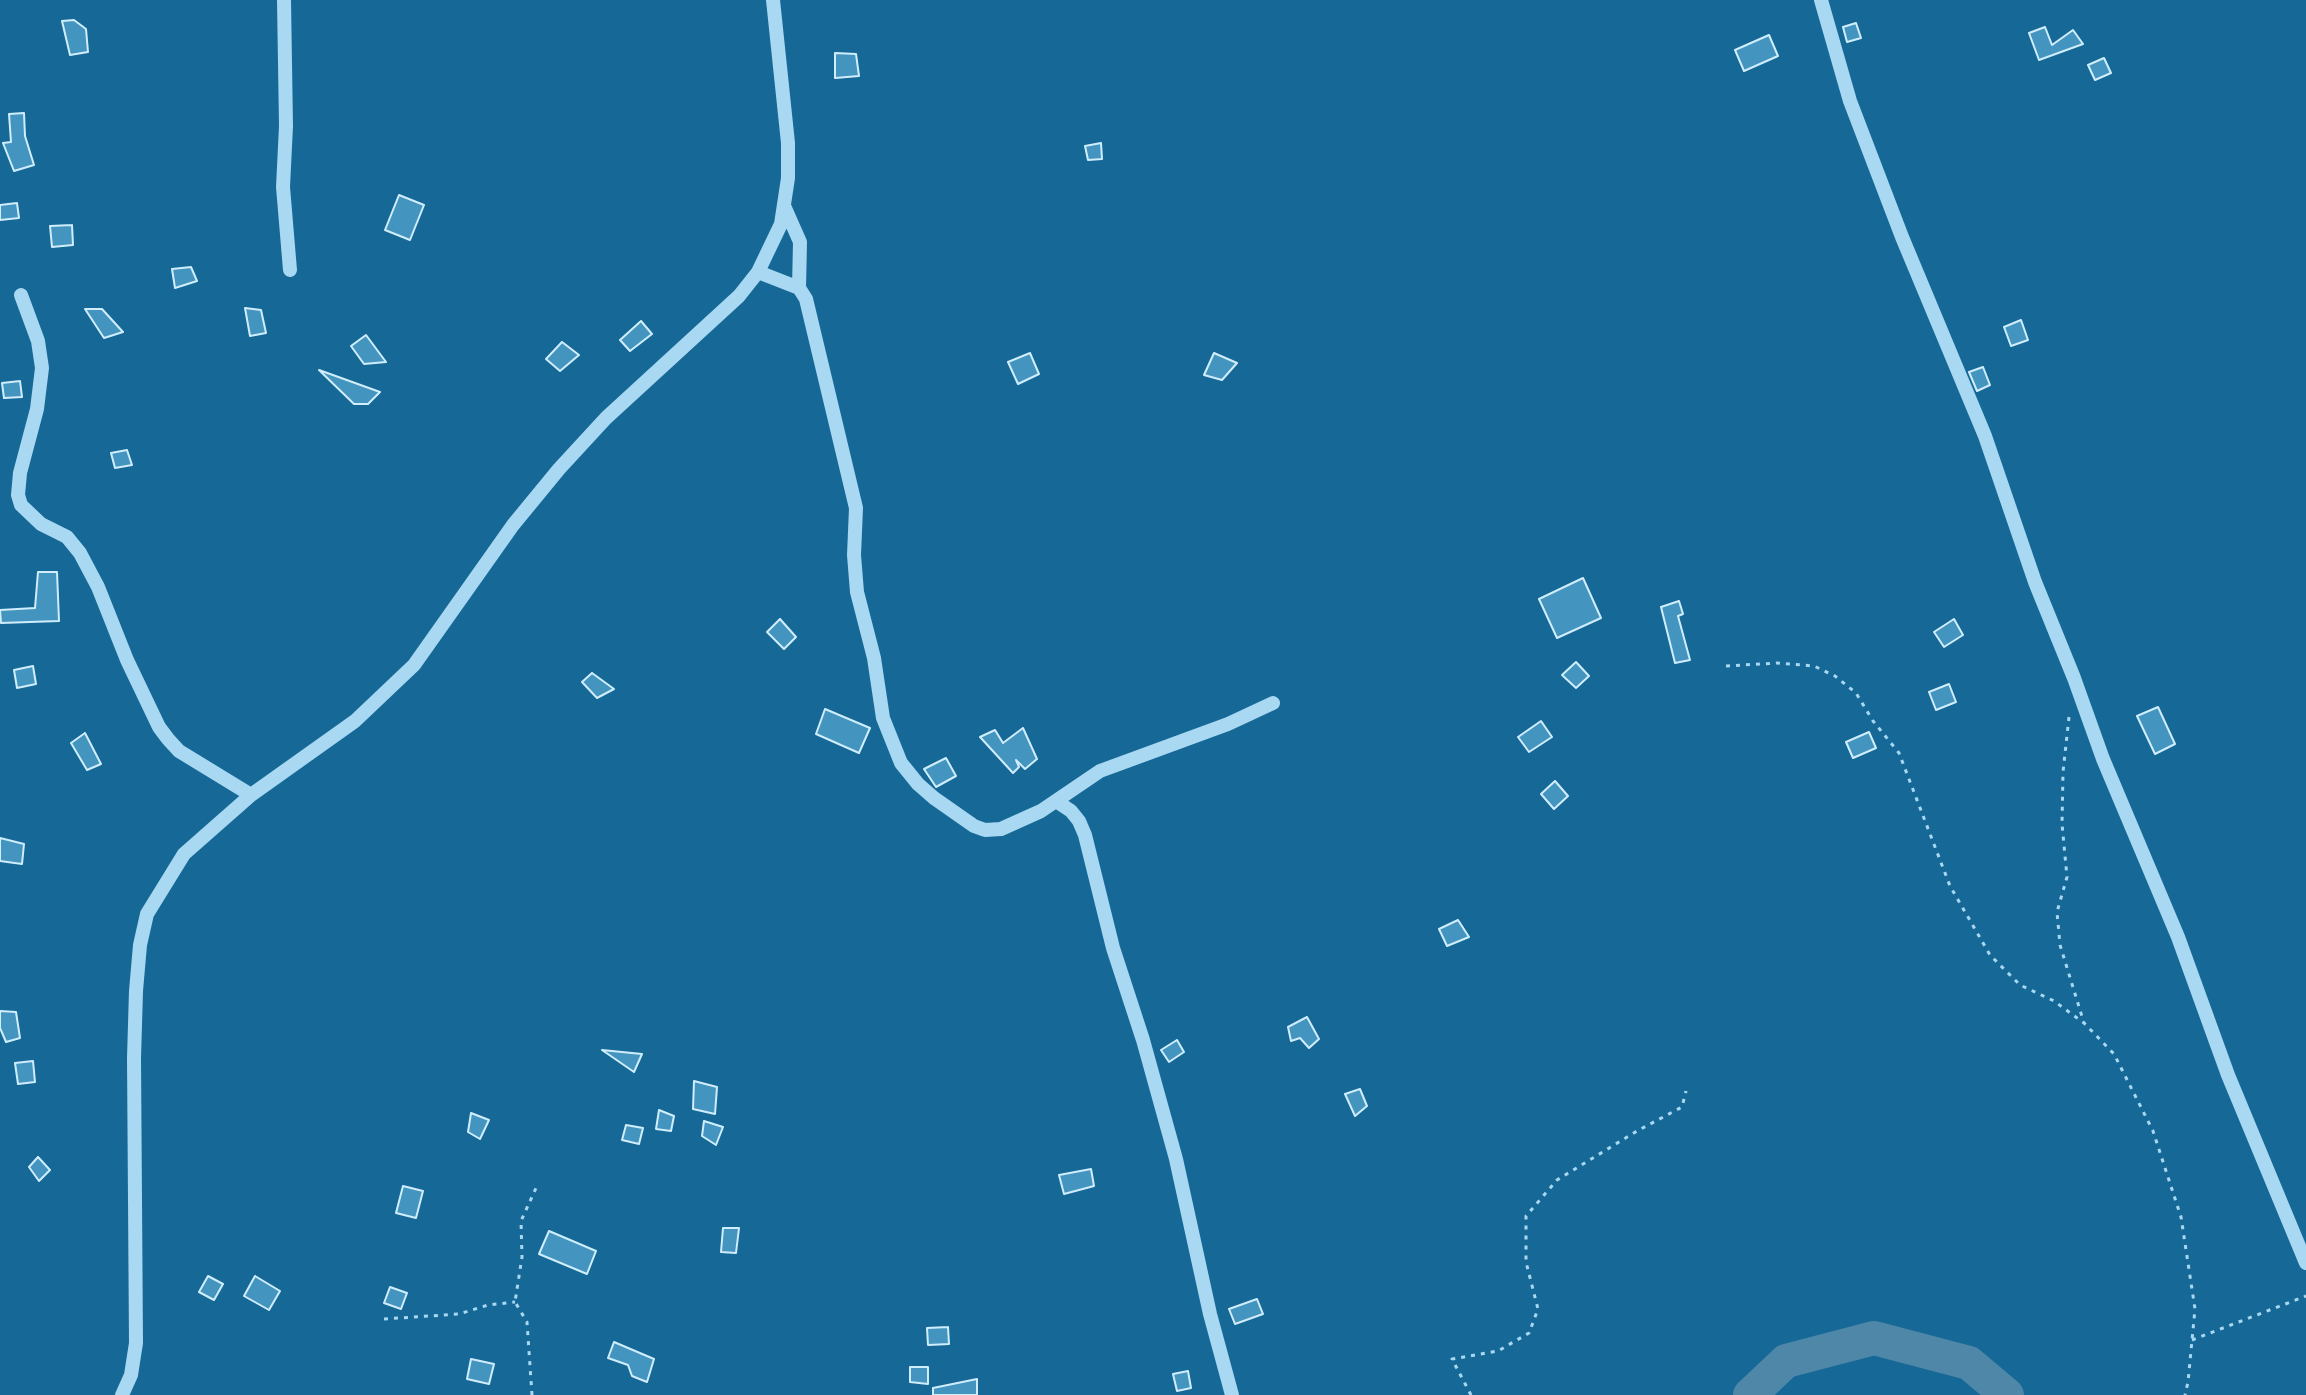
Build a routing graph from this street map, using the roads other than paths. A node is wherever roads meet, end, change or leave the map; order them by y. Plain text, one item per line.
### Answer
1 (284, 0) edge
2 (773, 0) edge
3 (1821, 0) edge
4 (785, 208) junction
5 (290, 270) dead end
6 (758, 272) junction
7 (799, 288) junction
8 (21, 295) dead end
9 (1273, 703) dead end
10 (251, 795) junction
11 (1056, 801) junction
12 (2306, 1263) edge
13 (128, 1392) edge
14 (1232, 1395) edge

1 - 5 street
2 - 4 street
3 - 12 street
4 - 6 street
4 - 7 street
6 - 7 street
6 - 10 street
7 - 11 street
8 - 10 street
9 - 11 street
10 - 13 street
11 - 14 street

